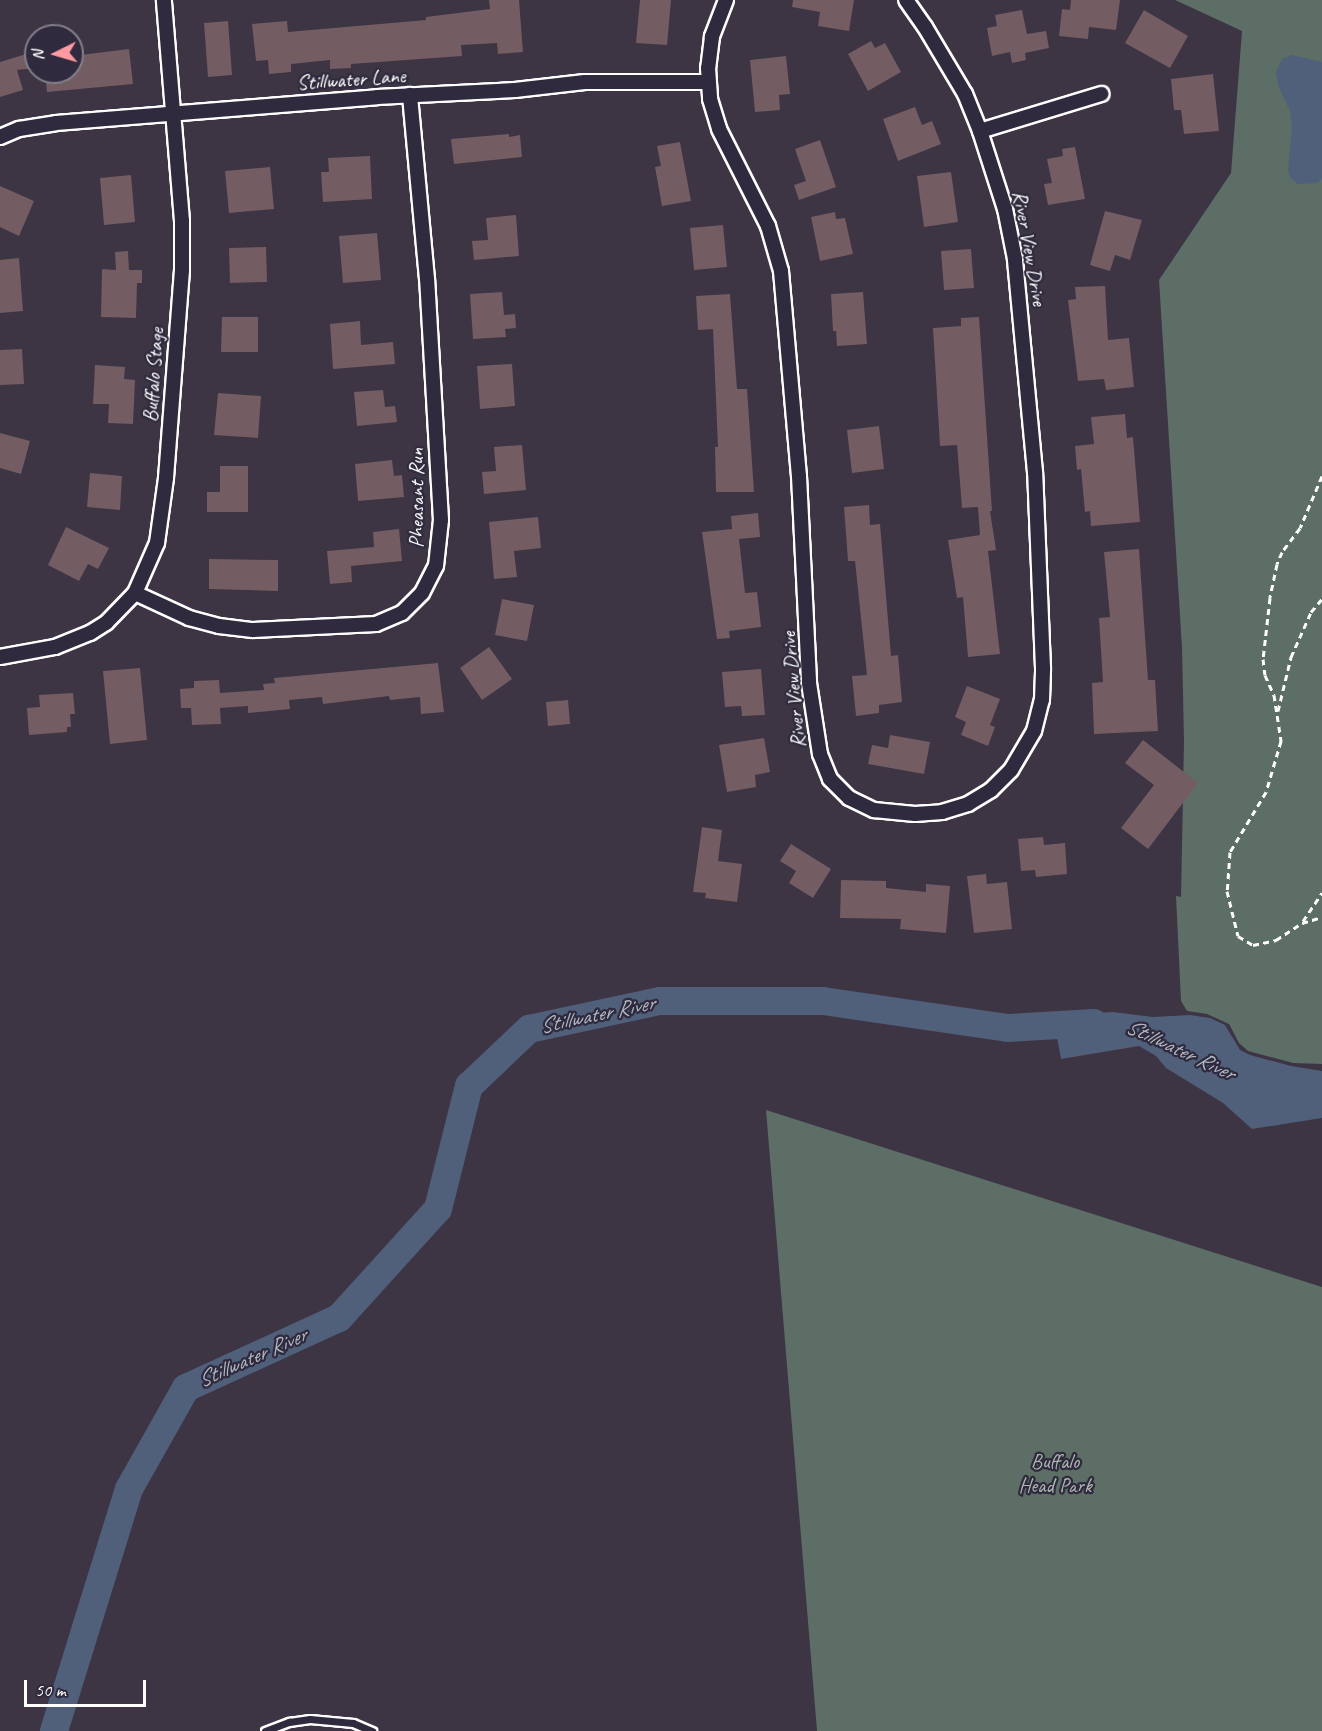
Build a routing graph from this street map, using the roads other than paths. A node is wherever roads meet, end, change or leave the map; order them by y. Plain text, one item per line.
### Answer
1 (164, 0) edge
2 (726, 0) edge
3 (906, 0) edge
4 (708, 82) junction
5 (1101, 94) dead end
6 (410, 95) junction
7 (173, 115) junction
8 (980, 131) junction
9 (0, 137) edge
10 (135, 593) junction
11 (0, 657) edge
12 (265, 1731) edge
13 (372, 1731) edge

1 - 7 street, Buffalo Stage
2 - 4 street, River View Drive
3 - 8 street, River View Drive
4 - 6 street, Stillwater Lane
4 - 8 street, River View Drive
5 - 8 street
6 - 7 street, Stillwater Lane
6 - 10 street, Pheasant Run
7 - 9 street, Stillwater Lane
7 - 10 street, Buffalo Stage
10 - 11 street, Buffalo Stage
12 - 13 lane

